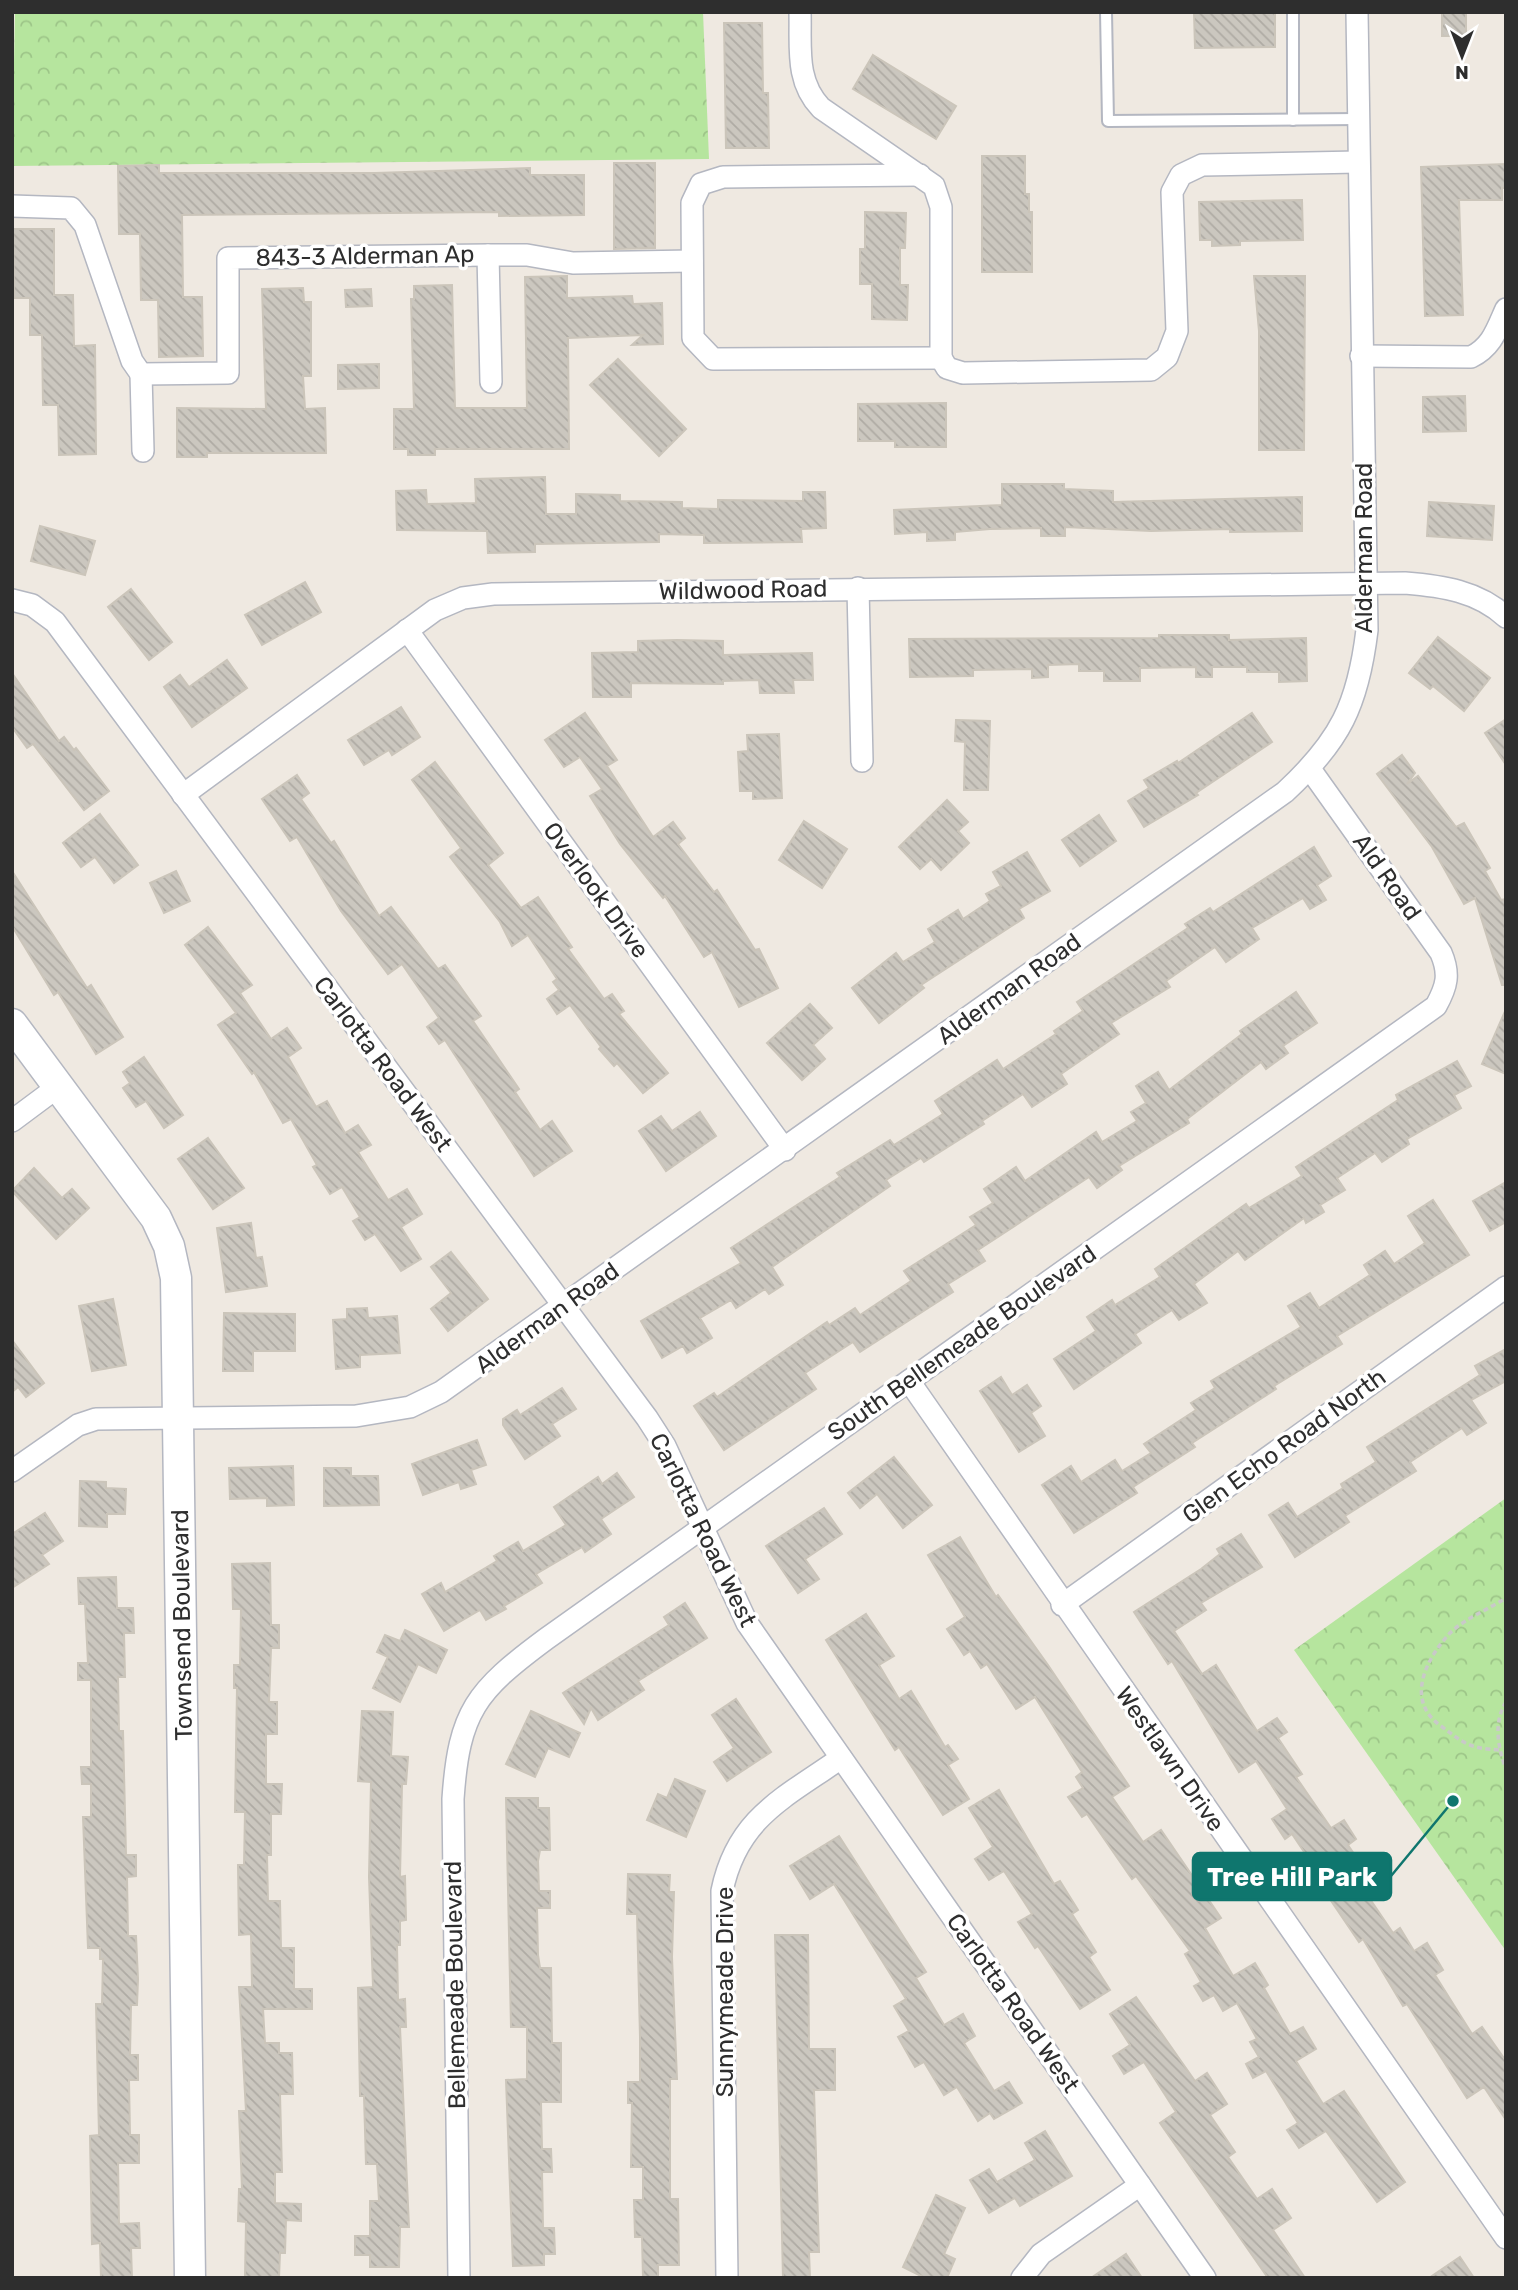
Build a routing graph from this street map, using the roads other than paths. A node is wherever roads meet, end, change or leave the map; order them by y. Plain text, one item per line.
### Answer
1 (800, 12) edge
2 (1106, 12) edge
3 (1293, 12) edge
4 (1357, 12) edge
5 (1293, 120) junction
6 (1358, 120) junction
7 (1358, 162) junction
8 (920, 175) junction
9 (12, 206) edge
10 (488, 255) junction
11 (692, 261) junction
12 (1506, 309) edge
13 (1361, 356) junction
14 (941, 358) junction
15 (141, 374) junction
16 (491, 382) dead end
17 (143, 451) dead end
18 (1366, 582) junction
19 (858, 589) junction
20 (12, 600) edge
21 (1506, 617) edge
22 (407, 630) junction
23 (862, 761) dead end
24 (1310, 769) junction
25 (183, 795) junction
26 (1445, 990) joint
27 (12, 1024) edge
28 (59, 1086) junction
29 (12, 1121) edge
30 (785, 1150) junction
31 (1506, 1287) edge
32 (563, 1306) junction
33 (909, 1381) junction
34 (180, 1418) junction
35 (12, 1471) edge
36 (702, 1530) junction
37 (1062, 1605) junction
38 (479, 1698) joint
39 (841, 1758) junction
40 (1140, 2185) junction
41 (1506, 2238) edge
42 (190, 2278) edge
43 (459, 2278) edge
44 (727, 2278) edge
45 (1022, 2278) edge
46 (1205, 2278) edge

1 - 8 street
2 - 5 lane
3 - 5 lane
4 - 6 street, Alderman Road
5 - 6 lane
6 - 7 street, Alderman Road
7 - 13 street, Alderman Road
7 - 14 street
8 - 11 street
8 - 14 street
9 - 15 street
10 - 11 street, 843-3 Alderman Ap
10 - 15 street, 843-3 Alderman Ap
10 - 16 street
11 - 14 street
12 - 13 street
13 - 18 street, Alderman Road
15 - 17 street
18 - 19 street, Wildwood Road
18 - 21 street, Wildwood Road
18 - 24 street, Alderman Road
19 - 22 street, Wildwood Road
19 - 23 street
20 - 25 street, Carlotta Road West
22 - 25 street, Wildwood Road
22 - 30 street, Overlook Drive
24 - 26 street, Ald Road
24 - 30 street, Alderman Road
25 - 32 street, Carlotta Road West
26 - 33 street, South Bellemeade Boulevard
27 - 28 street, Townsend Boulevard
28 - 29 street
28 - 34 street, Townsend Boulevard
30 - 32 street, Alderman Road
31 - 37 street, Glen Echo Road North
32 - 34 street, Alderman Road
32 - 36 street, Carlotta Road West
33 - 36 street, South Bellemeade Boulevard
33 - 37 street, Westlawn Drive
34 - 35 street, Alderman Road
34 - 42 street, Townsend Boulevard
36 - 38 street, South Bellemeade Boulevard
36 - 39 street, Carlotta Road West
37 - 41 street, Westlawn Drive
38 - 43 street, Bellemeade Boulevard
39 - 40 street, Carlotta Road West
39 - 44 street, Sunnymeade Drive
40 - 45 street
40 - 46 street, Carlotta Road West

